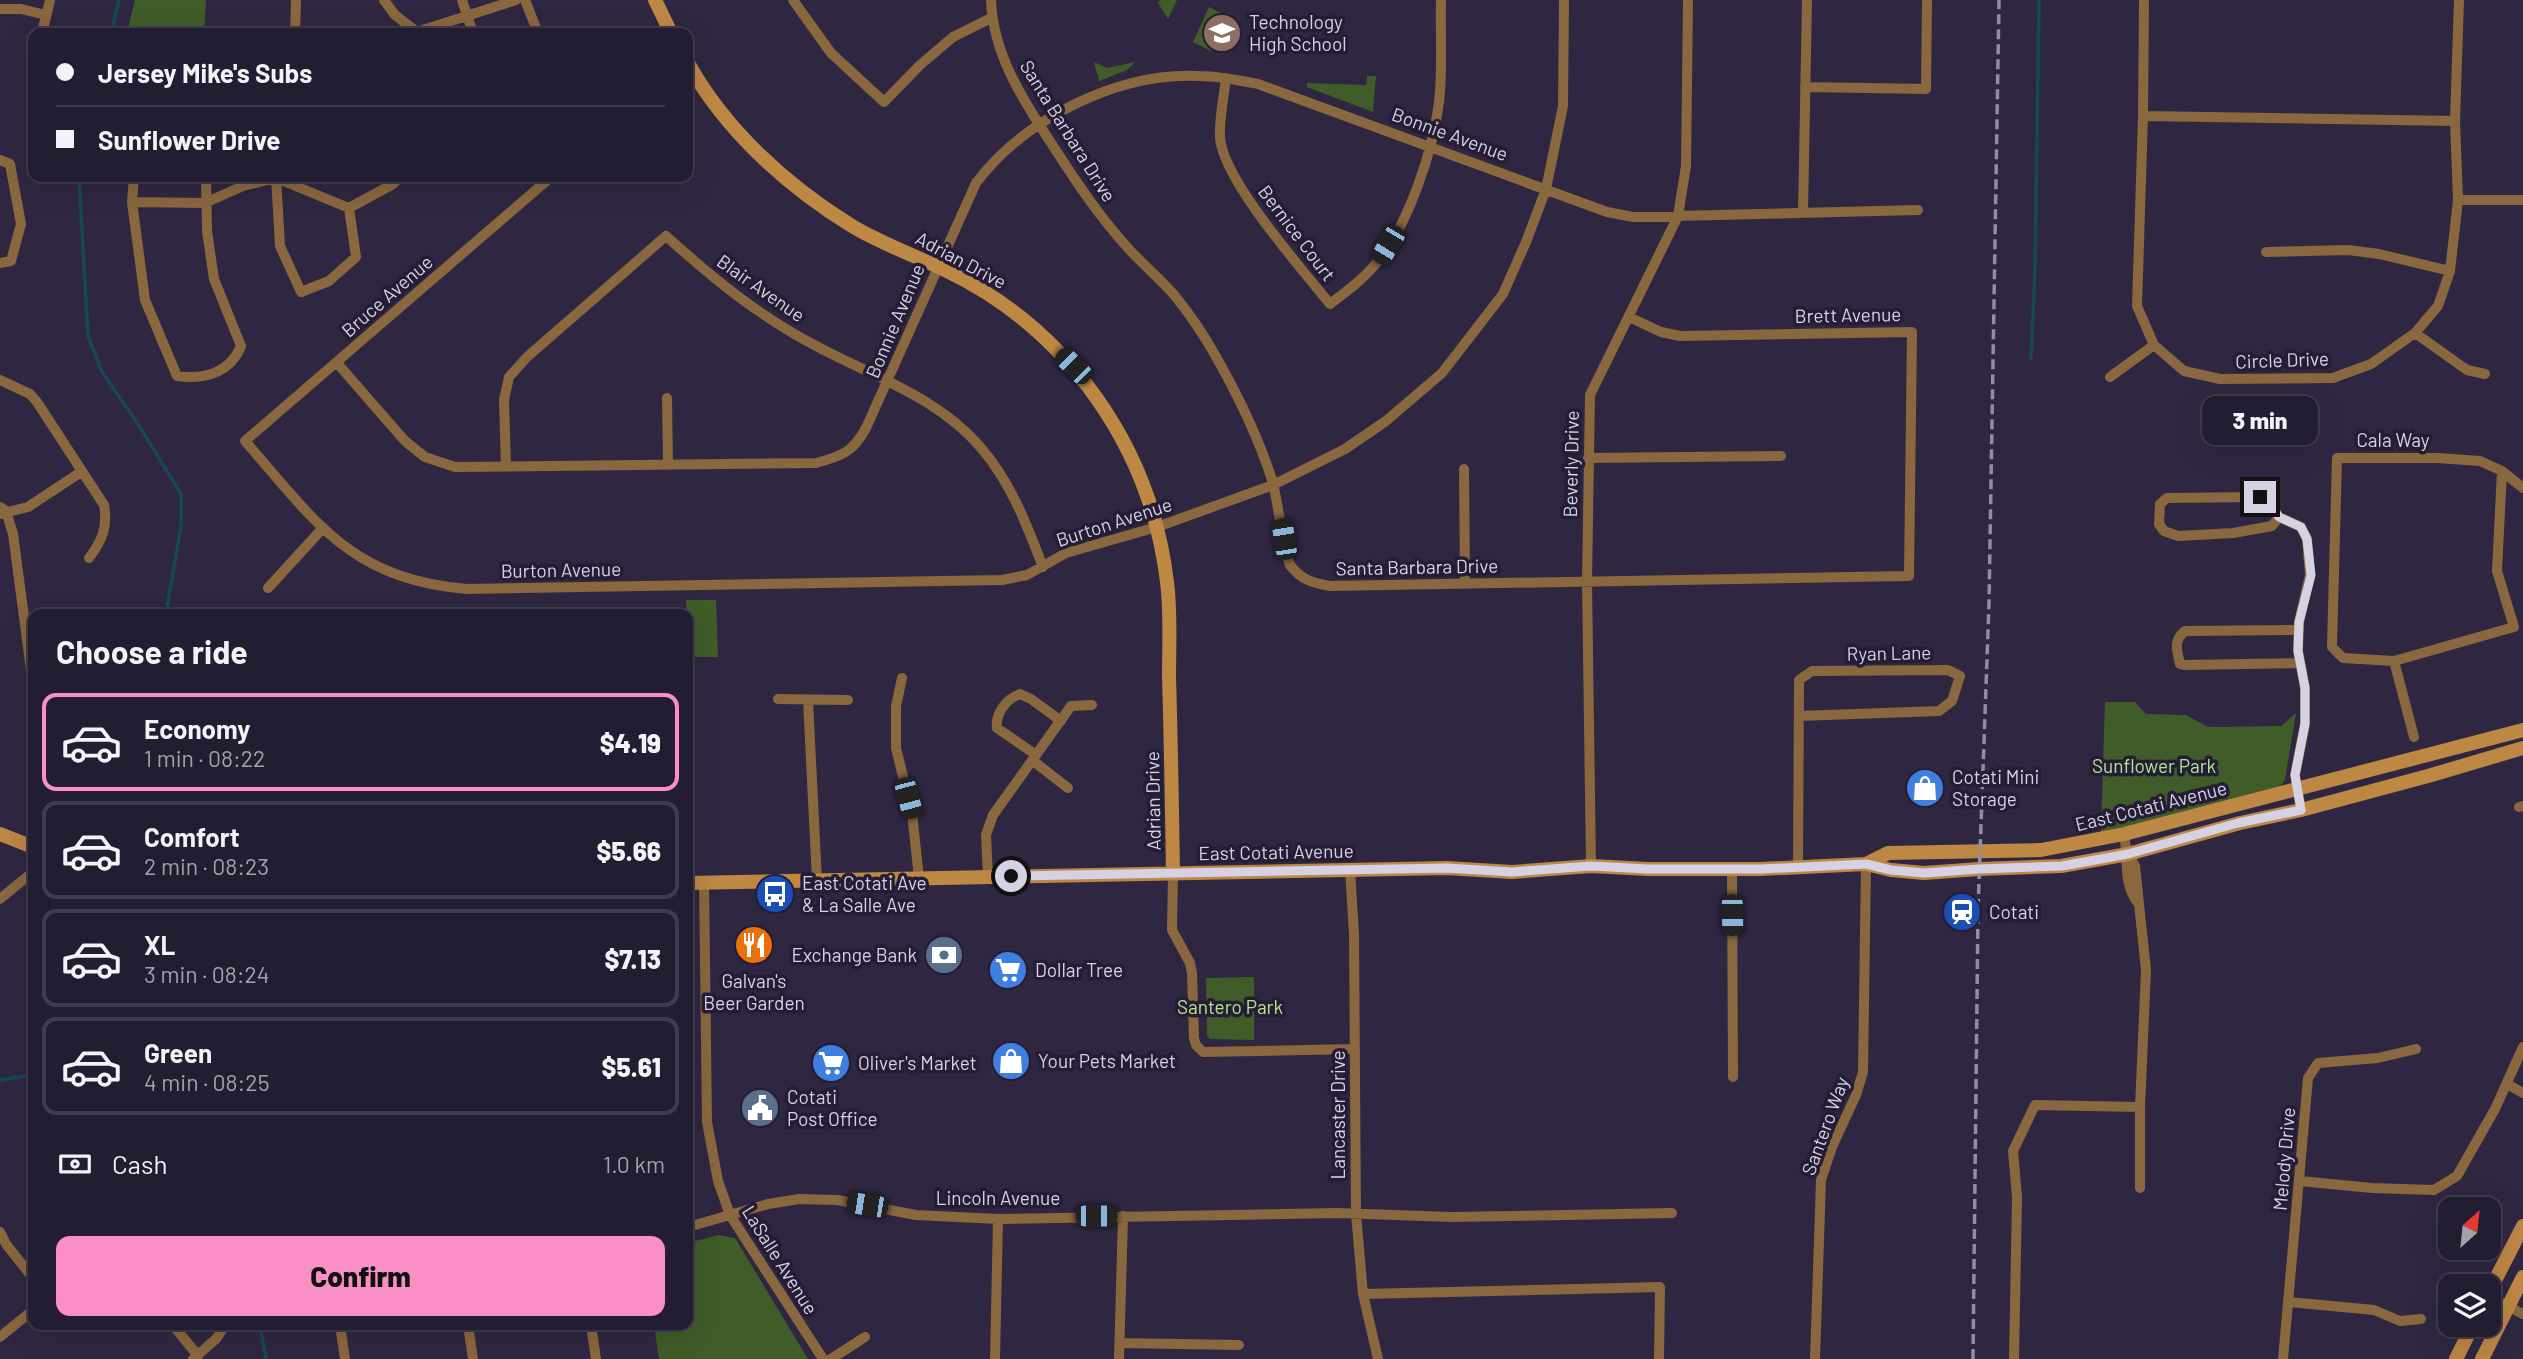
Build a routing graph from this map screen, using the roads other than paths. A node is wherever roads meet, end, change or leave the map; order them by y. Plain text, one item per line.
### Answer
1 (50, 0) edge
2 (296, 0) edge
3 (384, 0) edge
4 (462, 0) edge
5 (516, 0) edge
6 (526, 0) edge
7 (656, 0) edge
8 (793, 0) edge
9 (991, 0) edge
10 (1441, 0) edge
11 (1564, 0) edge
12 (1688, 0) edge
13 (1807, 0) edge
14 (1927, 0) edge
15 (2144, 0) edge
16 (2459, 0) edge
17 (0, 9) edge
18 (46, 15) junction
19 (466, 16) junction
20 (991, 18) junction
21 (43, 28) edge
22 (295, 28) edge
23 (411, 28) edge
24 (431, 28) edge
25 (471, 28) edge
26 (536, 28) edge
27 (669, 28) edge
28 (693, 77) edge
29 (1226, 78) junction
30 (1805, 87) junction
31 (2143, 116) junction
32 (2455, 121) junction
33 (1039, 124) junction
34 (1430, 145) junction
35 (0, 160) edge
36 (134, 182) edge
37 (206, 182) edge
38 (258, 182) edge
39 (276, 182) edge
40 (288, 182) edge
41 (395, 182) edge
42 (545, 182) edge
43 (1546, 189) junction
44 (2458, 200) junction
45 (2523, 200) edge
46 (132, 202) junction
47 (205, 203) junction
48 (349, 208) junction
49 (1918, 210) dead end
50 (1803, 213) junction
51 (1678, 216) junction
52 (2266, 252) dead end
53 (0, 262) edge
54 (938, 267) junction
55 (2450, 271) junction
56 (1629, 317) junction
57 (2415, 333) junction
58 (2154, 345) junction
59 (337, 363) junction
60 (2485, 374) dead end
61 (2110, 377) dead end
62 (0, 380) edge
63 (889, 380) junction
64 (667, 398) dead end
65 (245, 441) joint
66 (1781, 456) dead end
67 (1588, 457) junction
68 (668, 465) junction
69 (506, 466) junction
70 (1464, 469) dead end
71 (2502, 471) junction
72 (81, 472) junction
73 (1273, 485) junction
74 (2523, 488) edge
75 (2, 511) edge
76 (2279, 517) junction
77 (1157, 527) junction
78 (322, 529) junction
79 (89, 558) dead end
80 (1044, 567) junction
81 (1909, 576) joint
82 (1587, 581) junction
83 (1465, 584) junction
84 (268, 588) dead end
85 (2299, 630) junction
86 (28, 647) edge
87 (2394, 661) junction
88 (2300, 663) junction
89 (902, 678) dead end
90 (778, 699) dead end
91 (808, 700) junction
92 (848, 700) dead end
93 (1092, 705) dead end
94 (1799, 716) junction
95 (1061, 720) junction
96 (2523, 730) edge
97 (2414, 737) dead end
98 (2523, 748) edge
99 (1034, 757) junction
100 (1068, 788) dead end
101 (2296, 790) junction
102 (2301, 810) junction
103 (0, 834) edge
104 (2124, 834) junction
105 (28, 845) edge
106 (2128, 854) junction
107 (1866, 864) junction
108 (1591, 866) junction
109 (1798, 868) junction
110 (1732, 869) junction
111 (1350, 870) junction
112 (1173, 873) junction
113 (28, 876) edge
114 (988, 877) junction
115 (919, 878) junction
116 (817, 880) junction
117 (705, 882) junction
118 (693, 883) edge
119 (0, 899) edge
120 (2523, 1047) edge
121 (1355, 1049) junction
122 (2416, 1049) dead end
123 (1733, 1077) dead end
124 (2507, 1084) junction
125 (2523, 1093) edge
126 (2140, 1107) junction
127 (2300, 1181) junction
128 (2140, 1188) dead end
129 (1672, 1213) dead end
130 (730, 1214) junction
131 (1356, 1214) junction
132 (1123, 1216) junction
133 (998, 1219) junction
134 (693, 1225) edge
135 (2523, 1226) edge
136 (0, 1232) edge
137 (28, 1272) edge
138 (2499, 1274) edge
139 (2523, 1277) edge
140 (1363, 1294) junction
141 (2289, 1302) junction
142 (2501, 1302) edge
143 (2509, 1307) junction
144 (28, 1314) edge
145 (2523, 1314) edge
146 (2421, 1319) dead end
147 (177, 1330) edge
148 (222, 1330) edge
149 (341, 1330) edge
150 (469, 1330) edge
151 (592, 1330) edge
152 (0, 1337) edge
153 (866, 1337) dead end
154 (2467, 1337) edge
155 (1120, 1343) junction
156 (1239, 1345) dead end
157 (196, 1357) edge
158 (345, 1359) edge
159 (473, 1359) edge
160 (596, 1359) edge
161 (822, 1359) edge
162 (831, 1359) edge
163 (995, 1359) edge
164 (1119, 1359) edge
165 (1378, 1359) edge
166 (1659, 1359) edge
167 (1815, 1359) edge
168 (2014, 1359) edge
169 (2283, 1359) edge
170 (2456, 1359) edge
171 (2482, 1359) edge

1 - 18 street
2 - 22 street
3 - 23 street
4 - 19 street
5 - 19 street
6 - 26 street
7 - 27 main road
8 - 20 street
9 - 20 street, Santa Barbara Drive
10 - 34 street
11 - 43 street, Burton Avenue
12 - 51 street, Beverly Drive
13 - 30 street
14 - 30 street
15 - 31 street, Circle Drive
16 - 32 street, Circle Drive
17 - 18 street
18 - 21 street
19 - 24 street
19 - 25 street
20 - 33 street, Santa Barbara Drive
28 - 54 main road, Adrian Drive
29 - 33 street, Bonnie Avenue
29 - 34 street, Bonnie Avenue
29 - 34 street, Bernice Court
30 - 50 street
31 - 32 street
31 - 58 street, Circle Drive
32 - 44 street, Circle Drive
33 - 54 street, Bonnie Avenue
33 - 73 street, Santa Barbara Drive
34 - 43 street, Bonnie Avenue
35 - 53 street
36 - 46 street
37 - 47 street
38 - 47 street
39 - 48 street
40 - 48 street
41 - 48 street
42 - 59 street, Bruce Avenue
43 - 51 street, Bonnie Avenue
43 - 73 street, Burton Avenue
44 - 45 street
44 - 55 street, Circle Drive
46 - 47 street
46 - 47 street
49 - 50 street, Bonnie Avenue
50 - 51 street, Bonnie Avenue
51 - 56 street, Beverly Drive
52 - 55 street
54 - 63 street, Bonnie Avenue
54 - 77 main road, Adrian Drive
55 - 57 street, Circle Drive
56 - 67 street, Beverly Drive
56 - 81 street, Brett Avenue
57 - 58 street, Circle Drive
57 - 60 street
58 - 61 street
59 - 65 street, Bruce Avenue
59 - 69 street, Bonnie Avenue
62 - 72 street
63 - 68 street, Bonnie Avenue
63 - 69 street, Blair Avenue
63 - 80 street, Blair Avenue
64 - 68 street
65 - 78 street, Burton Avenue
66 - 67 street
67 - 82 street, Beverly Drive
68 - 69 street, Bonnie Avenue
70 - 83 street
71 - 74 street, Cala Way
71 - 87 street
71 - 87 street, Cala Way
72 - 75 street
72 - 79 street
73 - 77 street, Burton Avenue
73 - 83 street, Santa Barbara Drive
75 - 86 street
76 - 76 street
76 - 85 street
77 - 80 street, Burton Avenue
77 - 112 main road, Adrian Drive
78 - 80 street, Burton Avenue
78 - 84 street
81 - 82 street, Santa Barbara Drive
82 - 83 street, Santa Barbara Drive
82 - 108 street, Beverly Drive
85 - 88 street
85 - 88 street
87 - 97 street
88 - 101 street
89 - 115 street
90 - 91 street
91 - 92 street
91 - 116 street
93 - 95 street
94 - 94 street, Ryan Lane
94 - 109 street, Ryan Lane
95 - 99 street
95 - 99 street
96 - 101 main road, East Cotati Avenue
98 - 102 main road, East Cotati Avenue
99 - 100 street
99 - 114 street
101 - 102 street
101 - 104 main road, East Cotati Avenue
102 - 106 main road, East Cotati Avenue
103 - 105 main road
104 - 106 street
104 - 107 main road, East Cotati Avenue
106 - 107 main road, East Cotati Avenue
106 - 126 street
107 - 109 main road, East Cotati Avenue
107 - 167 street, Santero Way
108 - 110 main road, East Cotati Avenue
108 - 111 main road, East Cotati Avenue
109 - 110 main road, East Cotati Avenue
110 - 123 street
111 - 112 main road, East Cotati Avenue
111 - 121 street, Lancaster Drive
112 - 114 main road, East Cotati Avenue
112 - 121 street
113 - 119 street
114 - 115 main road, East Cotati Avenue
115 - 116 main road, East Cotati Avenue
116 - 117 main road, East Cotati Avenue
117 - 118 main road, East Cotati Avenue
117 - 130 street, LaSalle Avenue
120 - 124 street
121 - 131 street, Lancaster Drive
122 - 127 street, Melody Drive
124 - 125 street
124 - 127 street
126 - 128 street
126 - 168 street
127 - 141 street, Melody Drive
129 - 131 street, Lincoln Avenue
130 - 133 street, Lincoln Avenue
130 - 134 street, Lincoln Avenue
130 - 161 street, LaSalle Avenue
131 - 132 street, Lincoln Avenue
131 - 140 street, Lancaster Drive
132 - 133 street, Lincoln Avenue
132 - 155 street
133 - 163 street
135 - 138 main road
136 - 137 street
139 - 143 main road
140 - 165 street, Lancaster Drive
140 - 166 street
141 - 146 street
141 - 169 street, Melody Drive
142 - 143 street
143 - 145 street
143 - 171 main road
144 - 152 street
147 - 157 street
148 - 157 street
149 - 158 street
150 - 159 street
151 - 160 street
153 - 162 street
154 - 170 main road
155 - 156 street
155 - 164 street

